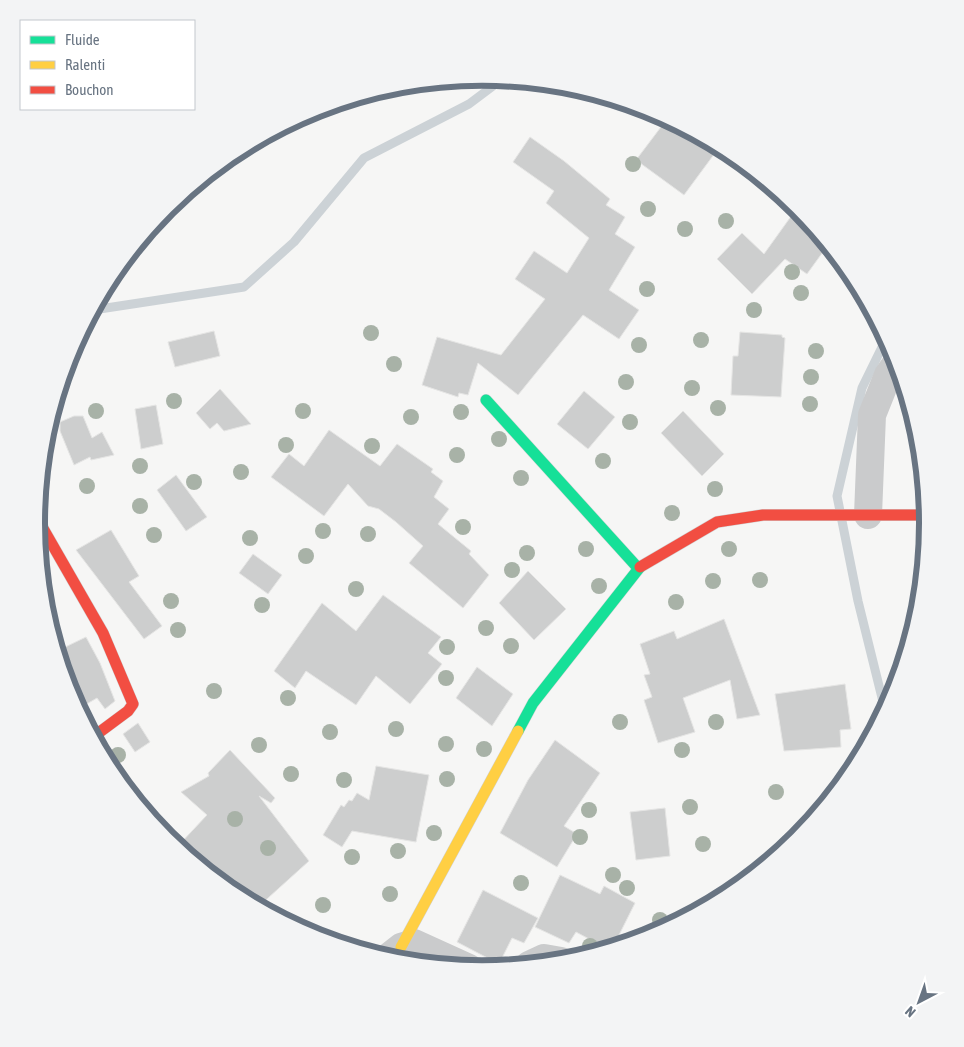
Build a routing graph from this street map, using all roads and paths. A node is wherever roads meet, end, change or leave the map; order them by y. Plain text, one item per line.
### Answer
1 (891, 370) edge
2 (486, 400) dead end
3 (868, 515) junction
4 (919, 515) edge
5 (45, 533) edge
6 (638, 568) junction
7 (99, 733) edge
8 (395, 952) edge
9 (396, 952) edge
10 (451, 960) edge

1 - 3 street
2 - 6 street
3 - 4 street
3 - 6 street
5 - 7 street
6 - 8 street
9 - 10 street

